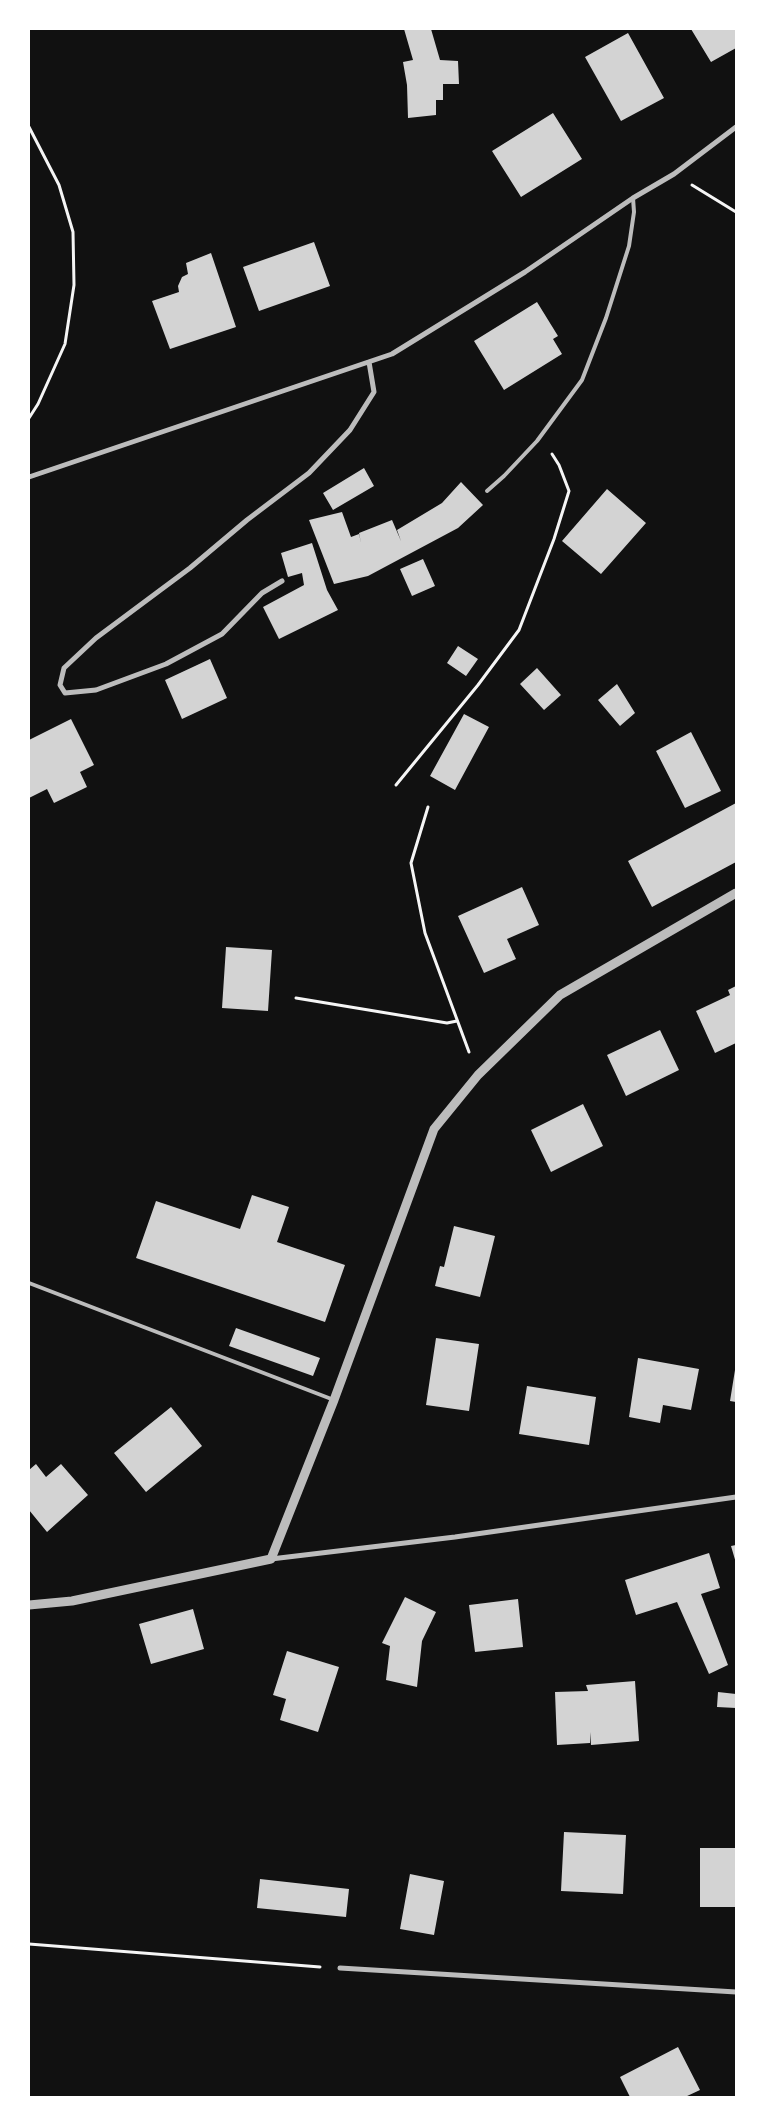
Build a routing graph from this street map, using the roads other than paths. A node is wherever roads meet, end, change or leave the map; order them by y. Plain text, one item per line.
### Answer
1 (736, 127) edge
2 (633, 198) junction
3 (369, 362) junction
4 (29, 477) edge
5 (487, 491) dead end
6 (282, 581) dead end
7 (736, 893) edge
8 (29, 1283) edge
9 (334, 1400) junction
10 (736, 1497) edge
11 (271, 1559) junction
12 (31, 1606) edge
13 (340, 1968) road end
14 (736, 1992) edge

1 - 2 street
2 - 3 street
2 - 5 lane
3 - 4 street
3 - 6 street
7 - 9 street
8 - 9 lane
9 - 11 street
10 - 11 street
11 - 12 street
13 - 14 street

